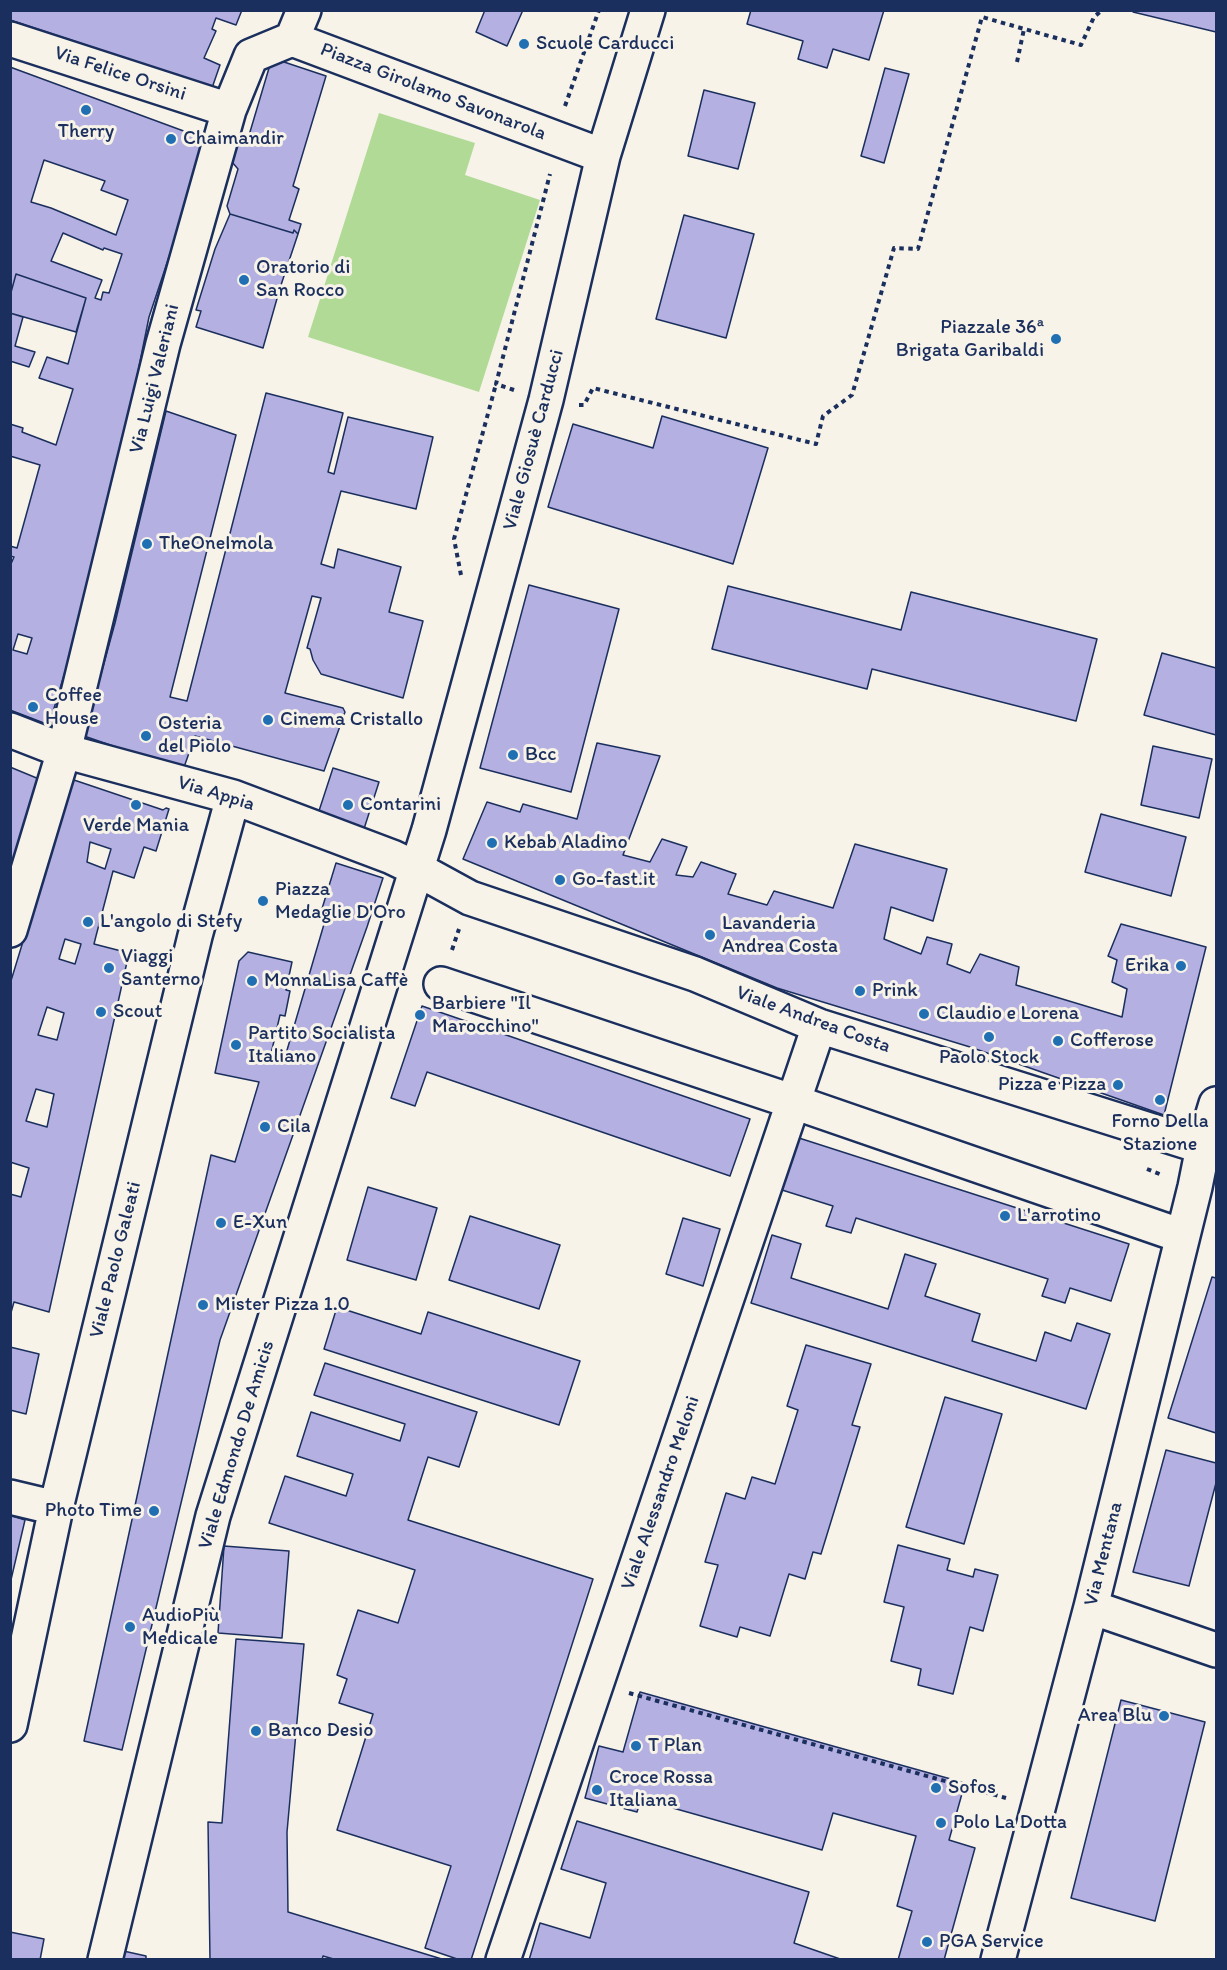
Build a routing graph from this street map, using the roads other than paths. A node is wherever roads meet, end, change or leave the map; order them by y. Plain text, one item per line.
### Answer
1 (648, 10) edge
2 (298, 25) edge
3 (10, 39) edge
4 (229, 110) junction
5 (603, 156) junction
6 (10, 730) edge
7 (64, 751) junction
8 (233, 797) junction
9 (417, 869) junction
10 (10, 930) edge
11 (441, 984) dead end
12 (819, 1026) junction
13 (794, 1102) junction
14 (1216, 1104) edge
15 (1210, 1149) edge
16 (1182, 1236) junction
17 (10, 1497) edge
18 (56, 1508) junction
19 (1091, 1607) junction
20 (1216, 1650) edge
21 (10, 1725) edge
22 (105, 1959) edge
23 (503, 1959) edge
24 (998, 1959) edge

1 - 5 street, Viale Giosuè Carducci
2 - 4 street, Via Luigi Valeriani
2 - 5 street, Piazza Girolamo Savonarola
3 - 4 street, Via Felice Orsini
4 - 7 street, Via Luigi Valeriani
5 - 9 street, Viale Giosuè Carducci
6 - 7 street, Via Appia
7 - 8 street, Via Appia
7 - 10 street, Via Luigi Valeriani
8 - 9 street, Via Appia
8 - 18 street, Viale Paolo Galeati
9 - 12 street, Viale Andrea Costa
9 - 22 street, Viale Edmondo De Amicis
11 - 13 street
12 - 13 street, Viale Alessandro Meloni
12 - 15 street, Viale Andrea Costa
13 - 16 street
13 - 23 street, Viale Alessandro Meloni
14 - 15 street, Via Mentana
15 - 16 street, Via Mentana
16 - 19 street, Via Mentana
17 - 18 street
18 - 21 street, Viale Paolo Galeati
19 - 20 street
19 - 24 street, Via Mentana

